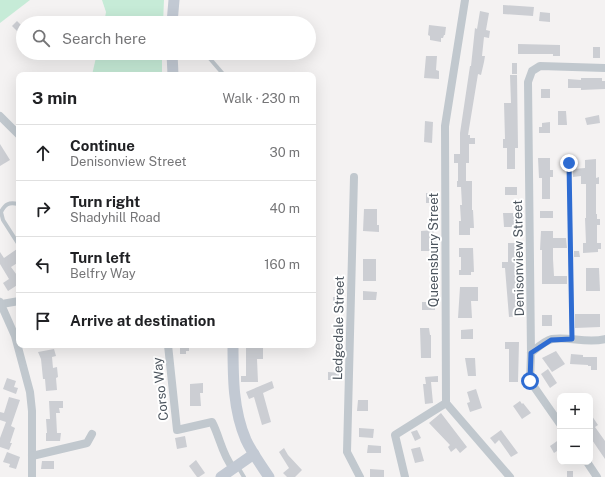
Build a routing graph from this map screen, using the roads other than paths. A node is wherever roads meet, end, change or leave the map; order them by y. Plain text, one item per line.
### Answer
1 (174, 0) edge
2 (465, 0) edge
3 (173, 16) edge
4 (172, 60) edge
5 (211, 60) edge
6 (605, 68) edge
7 (173, 72) edge
8 (221, 72) edge
9 (0, 116) edge
10 (16, 132) edge
11 (569, 163) dead end
12 (354, 177) dead end
13 (16, 204) edge
14 (16, 240) edge
15 (16, 301) edge
16 (1, 303) edge
17 (572, 339) junction
18 (605, 339) edge
19 (16, 340) edge
20 (18, 348) edge
21 (168, 348) edge
22 (233, 348) edge
23 (531, 353) junction
24 (446, 403) junction
25 (557, 420) edge
26 (92, 434) dead end
27 (254, 454) junction
28 (32, 456) junction
29 (588, 465) edge
30 (235, 467) junction
31 (32, 477) edge
32 (221, 477) edge
33 (244, 477) edge
34 (269, 477) edge
35 (360, 477) edge
36 (405, 477) edge
37 (510, 477) edge
38 (597, 477) edge

1 - 3 main road
2 - 24 street, Queensbury Street
4 - 7 main road
5 - 8 lane
6 - 23 street, Denisonview Street
9 - 10 street
11 - 17 lane
12 - 35 street, Ledgedale Street
13 - 14 lane
15 - 16 street
16 - 19 street
17 - 18 street
17 - 23 street
20 - 28 street
21 - 30 street, Corso Way
22 - 27 main road
23 - 25 street, Denisonview Street
24 - 36 street
24 - 37 street
26 - 28 street
27 - 30 main road
27 - 34 main road
28 - 31 street
29 - 38 street
30 - 32 main road
30 - 33 lane

